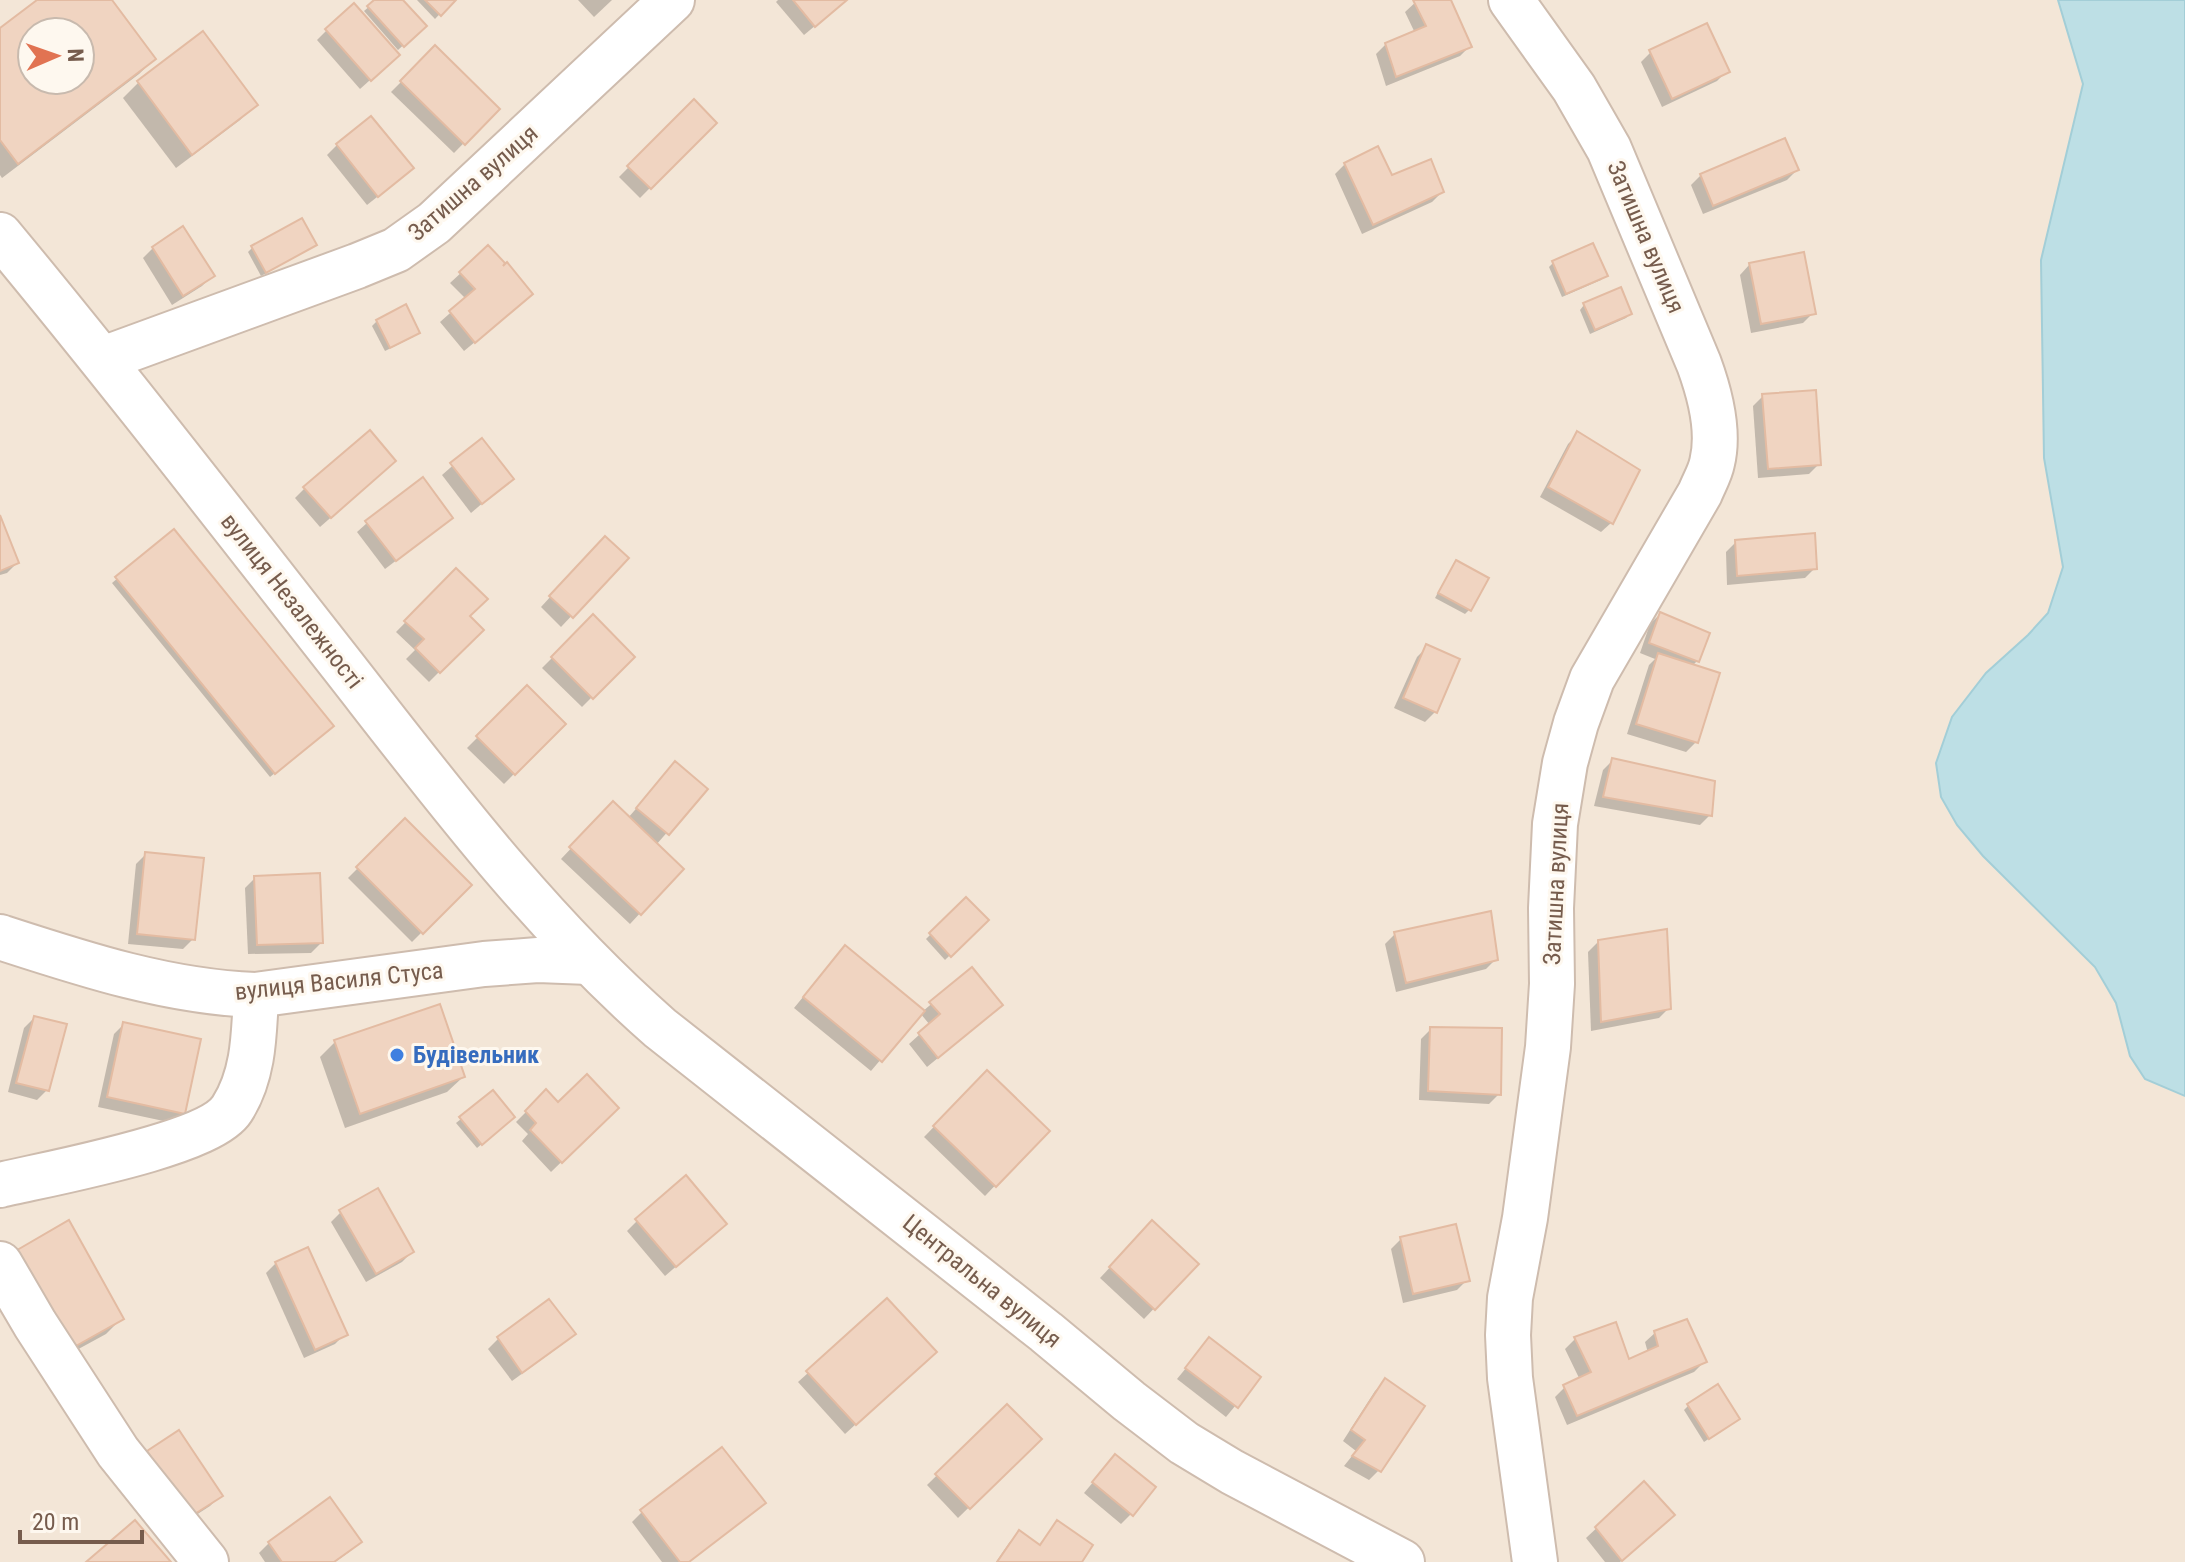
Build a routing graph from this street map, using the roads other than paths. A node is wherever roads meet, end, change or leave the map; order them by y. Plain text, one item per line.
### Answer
1 (672, 0) edge
2 (1511, 0) edge
3 (0, 235) edge
4 (103, 359) junction
5 (0, 937) edge
6 (589, 962) junction
7 (256, 995) junction
8 (0, 1185) edge
9 (0, 1264) edge
10 (206, 1562) edge
11 (1402, 1562) edge
12 (1535, 1562) edge

1 - 4 street, Затишна вулиця
2 - 12 street, Затишна вулиця
3 - 4 street, вулиця Незалежності
4 - 6 street, вулиця Незалежності
5 - 7 street, вулиця Василя Стуса
6 - 7 street, вулиця Василя Стуса
6 - 11 street, Центральна вулиця
7 - 8 street
9 - 10 street

